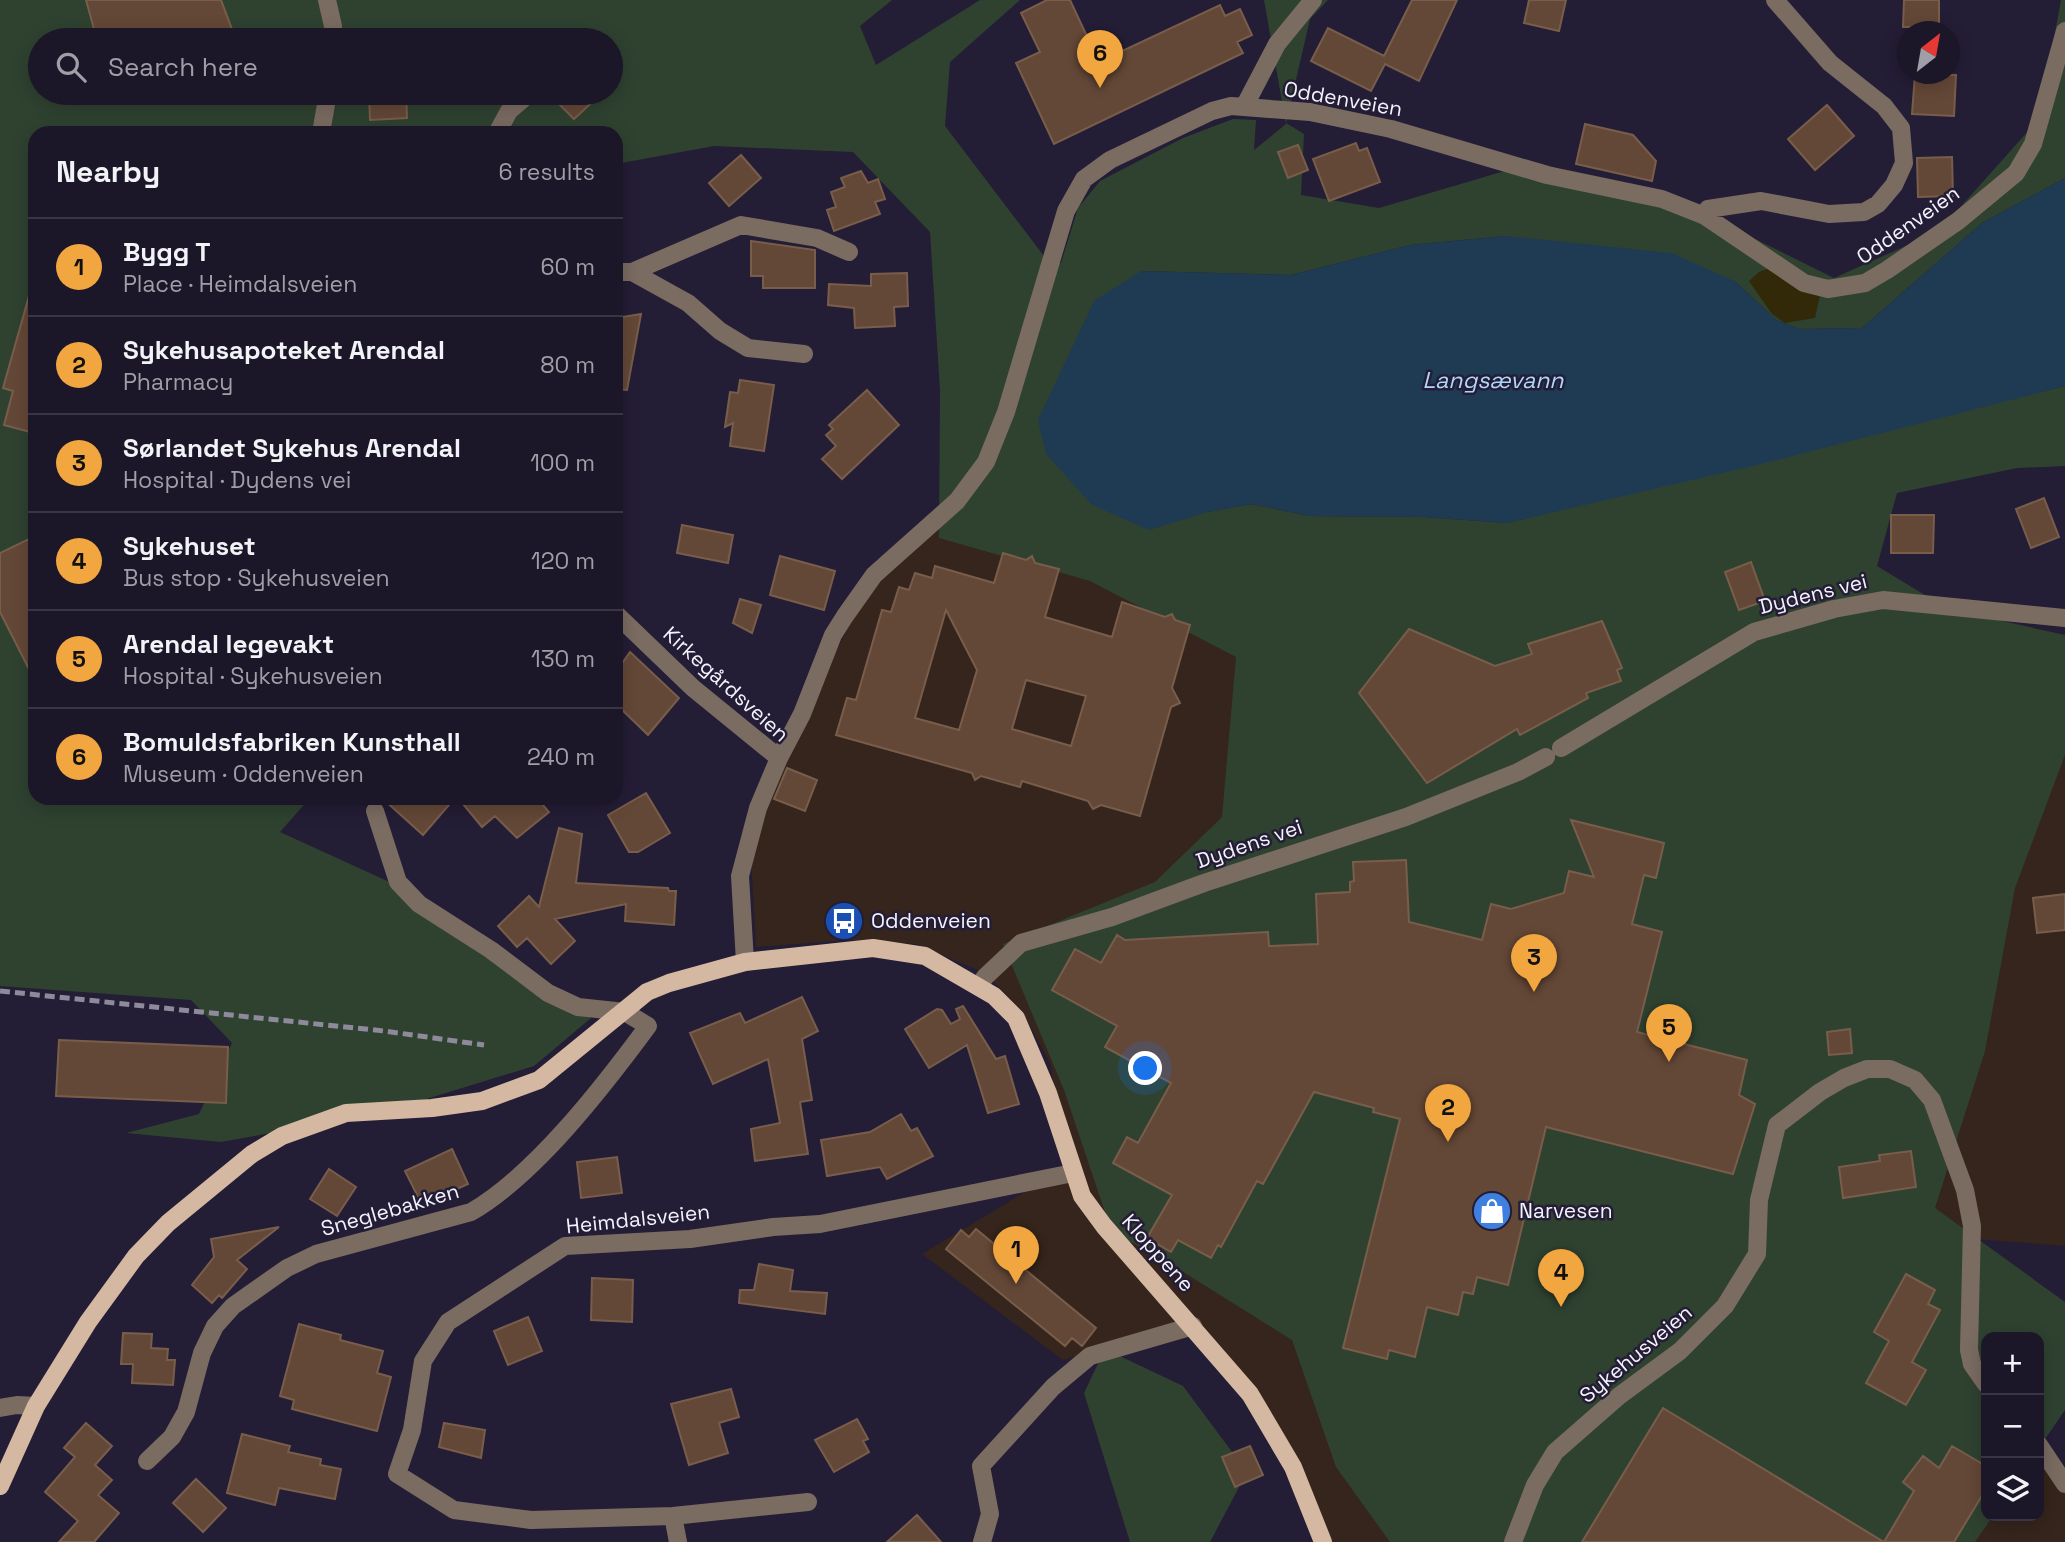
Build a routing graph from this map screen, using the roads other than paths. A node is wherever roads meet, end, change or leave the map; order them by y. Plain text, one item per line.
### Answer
1 (327, 0) edge
2 (1313, 0) edge
3 (1775, 0) edge
4 (333, 28) edge
5 (2065, 31) edge
6 (326, 105) edge
7 (516, 105) edge
8 (1244, 107) junction
9 (322, 126) edge
10 (501, 126) edge
11 (1705, 216) junction
12 (849, 252) dead end
13 (624, 272) edge
14 (804, 354) dead end
15 (2065, 618) edge
16 (623, 621) edge
17 (779, 758) junction
18 (375, 811) dead end
19 (745, 962) junction
20 (979, 986) junction
21 (625, 1012) junction
22 (1073, 1173) junction
23 (1193, 1326) junction
24 (1981, 1377) edge
25 (36, 1406) junction
26 (0, 1408) edge
27 (2044, 1452) edge
28 (147, 1461) dead end
29 (2065, 1484) edge
30 (0, 1486) edge
31 (808, 1502) dead end
32 (673, 1516) junction
33 (678, 1542) edge
34 (982, 1542) edge
35 (1323, 1542) edge
36 (1513, 1542) edge

1 - 4 street
2 - 8 street
3 - 11 street
5 - 11 street, Oddenveien
6 - 9 street
7 - 10 street
8 - 11 street, Oddenveien
8 - 17 street, Oddenveien
12 - 13 street
13 - 14 street
15 - 20 street, Dydens vei
16 - 17 street, Kirkegårdsveien
17 - 19 street, Kirkegårdsveien
18 - 21 street
19 - 20 main road, Kloppene
19 - 21 main road, Kloppene
20 - 22 main road, Kloppene
21 - 25 main road, Kloppene
21 - 28 street, Sneglebakken
22 - 23 main road, Kloppene
22 - 32 street, Heimdalsveien
23 - 34 street
23 - 35 main road, Kloppene
24 - 36 street, Sykehusveien
25 - 26 street
25 - 30 main road, Kloppene
27 - 29 street
31 - 32 street
32 - 33 street

